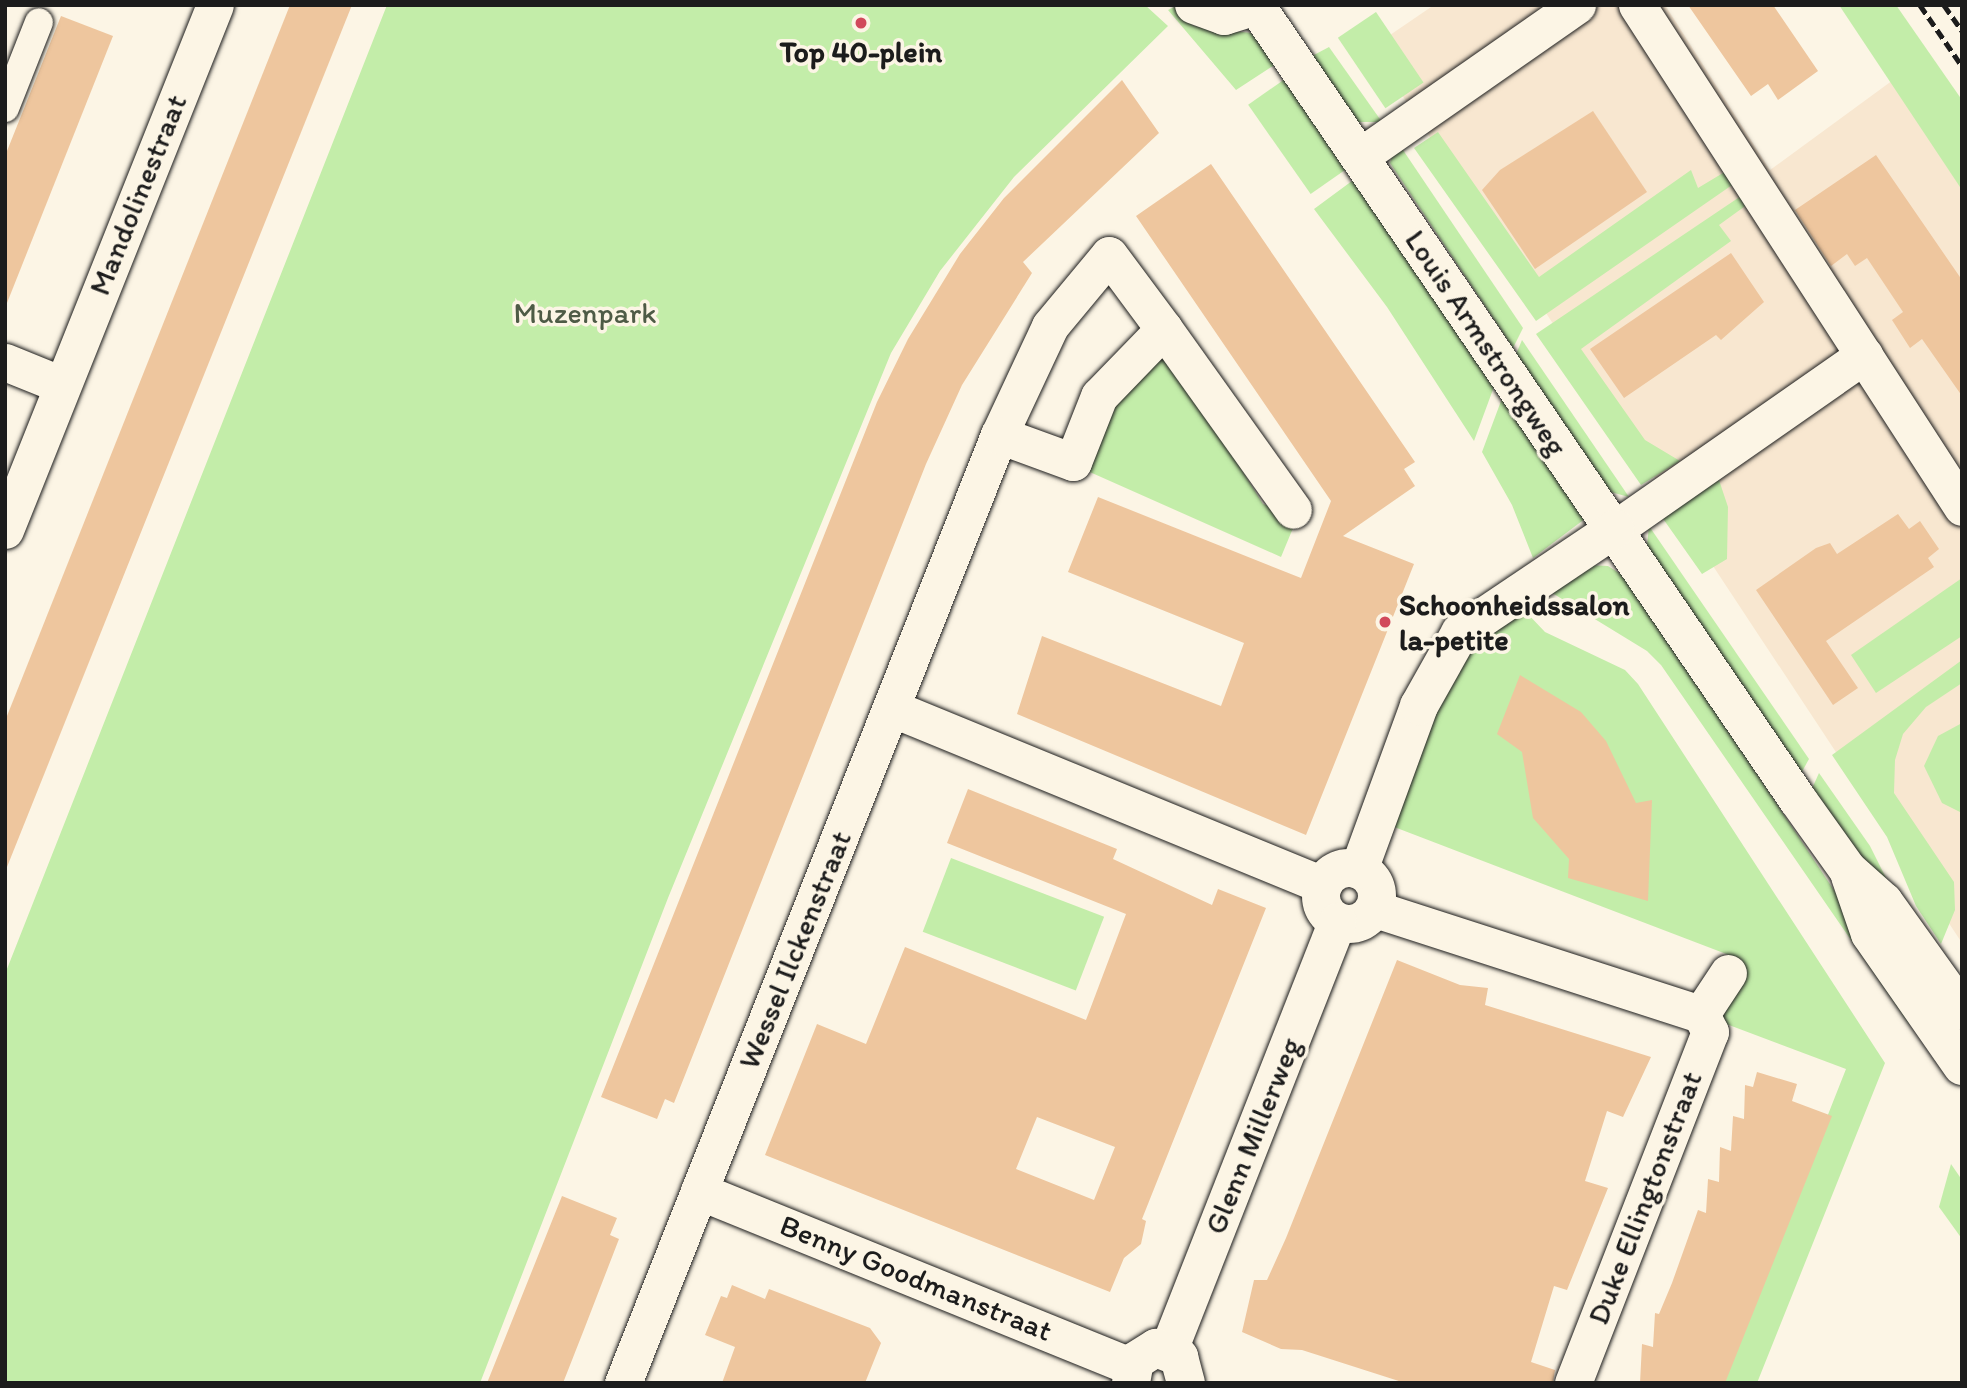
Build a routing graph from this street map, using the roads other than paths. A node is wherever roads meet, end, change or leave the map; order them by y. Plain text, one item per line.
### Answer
1 (215, 5) edge
2 (1194, 5) edge
3 (1577, 5) edge
4 (1637, 5) edge
5 (1258, 6) edge
6 (39, 22) dead end
7 (5, 108) edge
8 (1359, 157) junction
9 (1164, 329) junction
10 (1864, 355) junction
11 (5, 362) edge
12 (62, 385) junction
13 (999, 435) junction
14 (1962, 508) edge
15 (1293, 510) dead end
16 (1615, 529) junction
17 (5, 530) edge
18 (891, 709) junction
19 (1359, 870) junction
20 (1848, 870) junction
21 (1323, 886) junction
22 (1375, 909) junction
23 (1338, 922) junction
24 (1728, 973) dead end
25 (1962, 1011) edge
26 (1701, 1014) junction
27 (1962, 1066) edge
28 (699, 1191) junction
29 (1178, 1366) edge
30 (1131, 1375) edge
31 (623, 1383) edge
32 (1573, 1383) edge

1 - 12 street, Mandolinestraat
2 - 5 street
3 - 8 street
4 - 10 street
5 - 8 street, Louis Armstrongweg
6 - 7 street
8 - 16 street, Louis Armstrongweg
9 - 13 street
9 - 13 street, Wessel Ilckenstraat
9 - 15 street, Wessel Ilckenstraat
10 - 14 street
10 - 16 street
11 - 12 street
12 - 17 street, Mandolinestraat
13 - 18 street, Wessel Ilckenstraat
16 - 19 street
16 - 20 street, Louis Armstrongweg
18 - 21 street
18 - 28 street, Wessel Ilckenstraat
19 - 21 street
19 - 22 street
20 - 25 street, Louis Armstrongweg
20 - 27 street, Louis Armstrongweg
21 - 23 street
22 - 23 street
22 - 26 street
23 - 29 street, Glenn Millerweg
24 - 26 street
26 - 32 street, Duke Ellingtonstraat
28 - 30 street, Benny Goodmanstraat
28 - 31 street, Wessel Ilckenstraat
29 - 30 street

